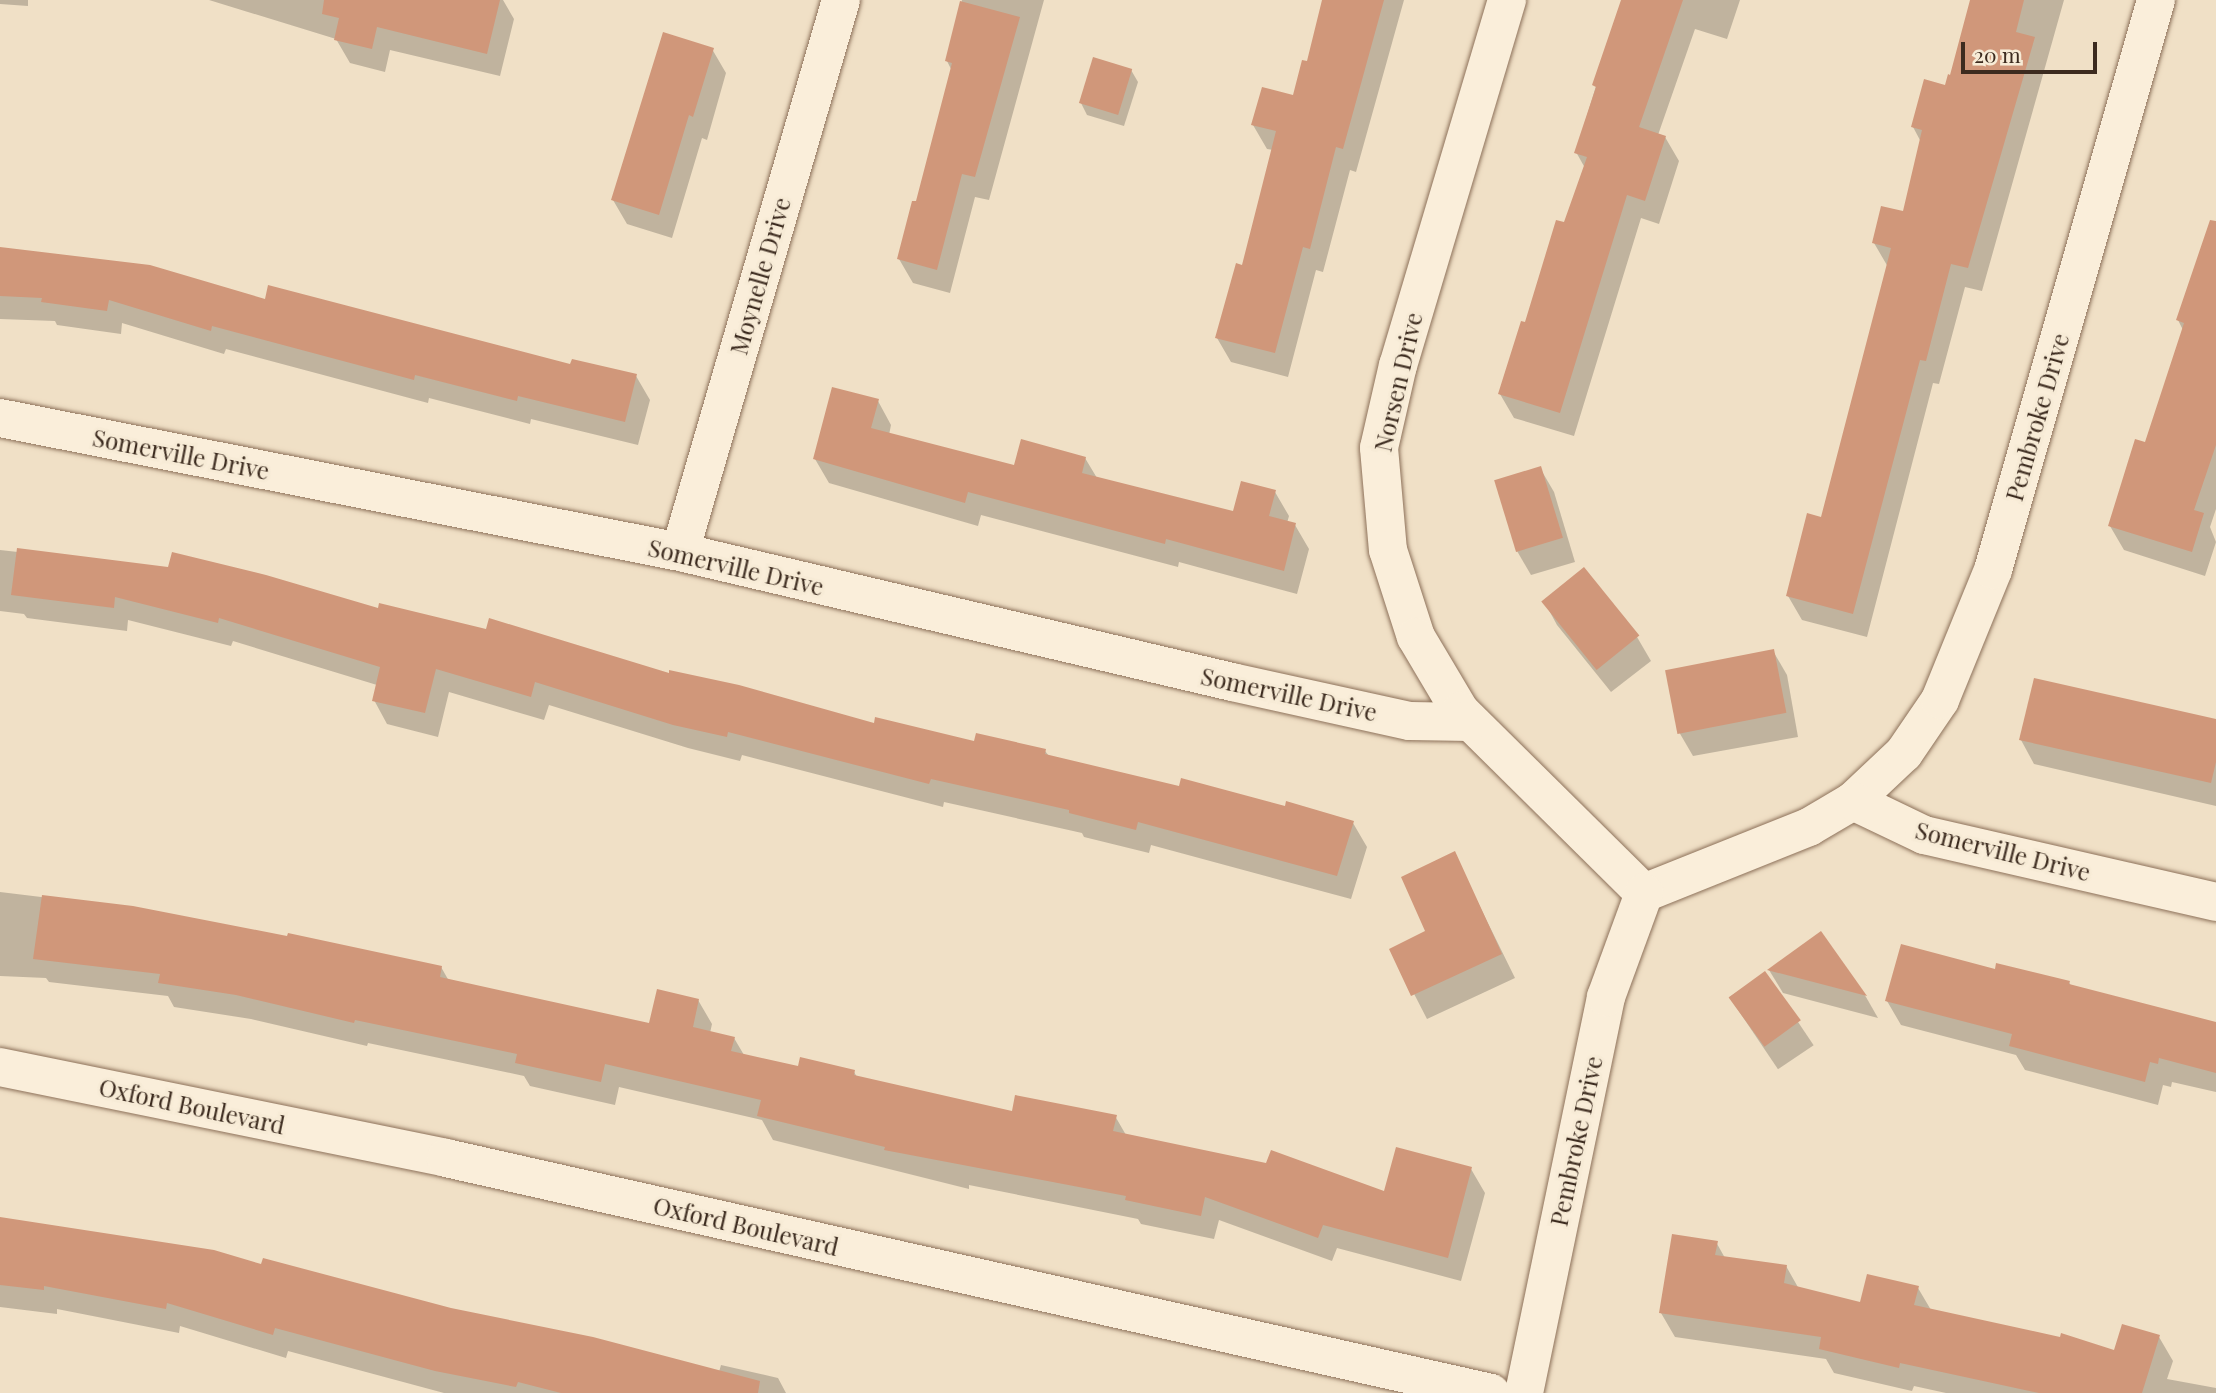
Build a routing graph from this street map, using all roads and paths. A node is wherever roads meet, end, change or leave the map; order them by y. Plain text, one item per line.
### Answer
1 (841, 0) edge
2 (1507, 0) edge
3 (2157, 0) edge
4 (0, 418) edge
5 (680, 552) junction
6 (1470, 722) junction
7 (1853, 801) junction
8 (1644, 893) junction
9 (2216, 902) edge
10 (0, 1067) edge
11 (1491, 1393) edge
12 (1524, 1393) edge

1 - 5 street, Moynelle Drive
2 - 6 street, Norsen Drive
3 - 7 street, Pembroke Drive
4 - 5 street, Somerville Drive
5 - 6 street, Somerville Drive
6 - 8 street, Norsen Drive
7 - 8 street
7 - 9 street, Somerville Drive
8 - 12 street, Pembroke Drive
10 - 11 street, Oxford Boulevard

